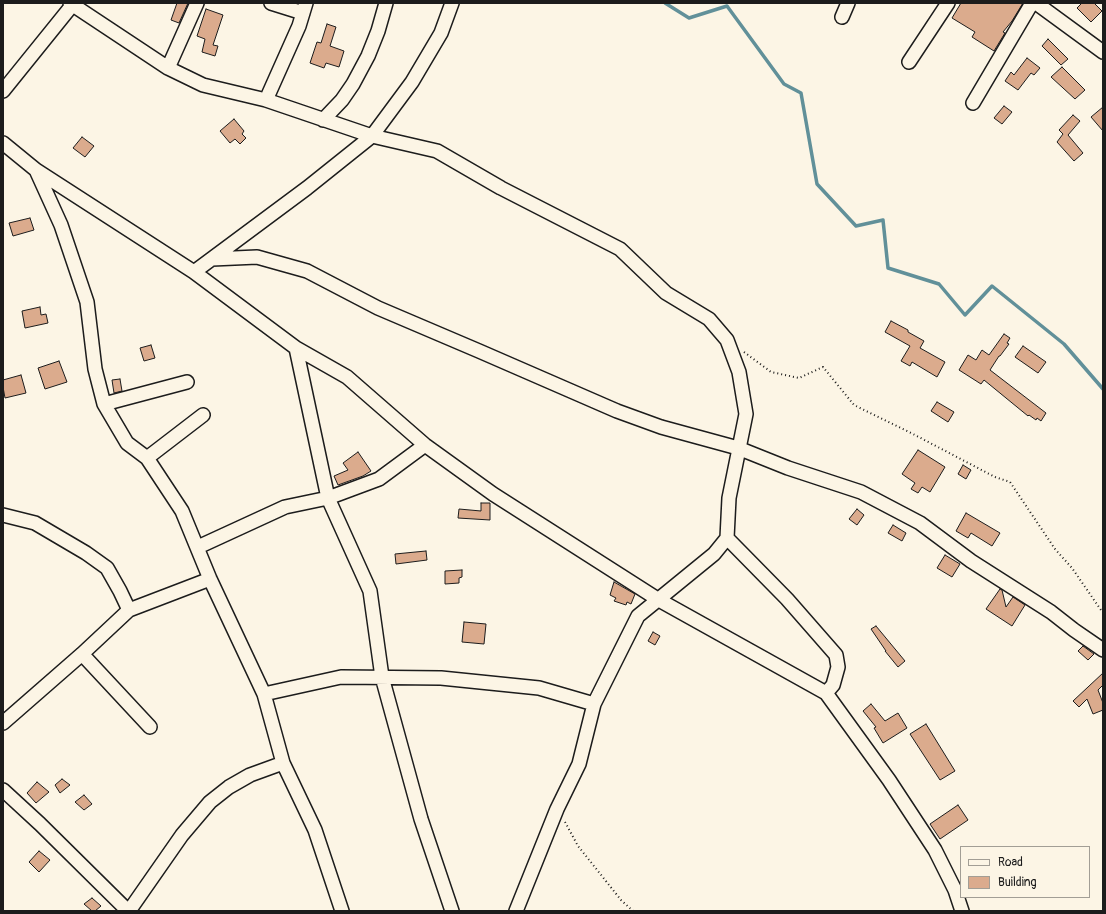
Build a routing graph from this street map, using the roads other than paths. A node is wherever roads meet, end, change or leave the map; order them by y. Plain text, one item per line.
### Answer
1 (196, 3) edge
2 (271, 3) edge
3 (386, 3) edge
4 (452, 3) edge
5 (848, 3) edge
6 (948, 3) edge
7 (1032, 3) edge
8 (1036, 3) edge
9 (73, 4) edge
10 (305, 8) edge
11 (842, 18) dead end
12 (1103, 52) edge
13 (909, 62) dead end
14 (168, 68) junction
15 (3, 91) edge
16 (266, 100) junction
17 (973, 103) dead end
18 (323, 120) junction
19 (372, 136) junction
20 (3, 143) edge
21 (36, 170) junction
22 (212, 259) junction
23 (194, 272) junction
24 (296, 348) junction
25 (186, 382) dead end
26 (104, 404) junction
27 (203, 415) dead end
28 (425, 445) junction
29 (738, 448) junction
30 (147, 458) junction
31 (328, 498) junction
32 (3, 515) edge
33 (727, 538) junction
34 (198, 547) junction
35 (210, 579) junction
36 (659, 600) junction
37 (129, 610) junction
38 (1103, 650) edge
39 (82, 654) junction
40 (382, 677) junction
41 (826, 693) junction
42 (264, 694) junction
43 (594, 704) junction
44 (3, 723) edge
45 (150, 727) dead end
46 (283, 763) junction
47 (3, 790) edge
48 (128, 911) edge
49 (342, 911) edge
50 (452, 911) edge
51 (516, 911) edge
52 (962, 911) edge

1 - 14 street
2 - 10 street
3 - 18 street
4 - 19 street
5 - 11 street
6 - 13 street
7 - 17 street
8 - 12 street
9 - 14 street
9 - 15 street
10 - 16 street
14 - 16 street
16 - 18 street
18 - 19 street
19 - 22 street
19 - 29 street
20 - 21 street
21 - 23 street
21 - 26 street
22 - 23 street
22 - 29 street
23 - 24 street
24 - 28 street
24 - 31 street
25 - 26 street
26 - 30 street
27 - 30 street
28 - 31 street
28 - 36 street
29 - 33 street
29 - 38 street
30 - 34 street
31 - 34 street
31 - 40 street
32 - 37 street
33 - 36 street
33 - 41 street
34 - 35 street
35 - 37 street
35 - 42 street
36 - 41 street
36 - 43 street
37 - 39 street
39 - 44 street
39 - 45 street
40 - 42 street
40 - 43 street
40 - 50 street
41 - 52 street
42 - 46 street
43 - 51 street
46 - 48 street
46 - 49 street
47 - 48 street

